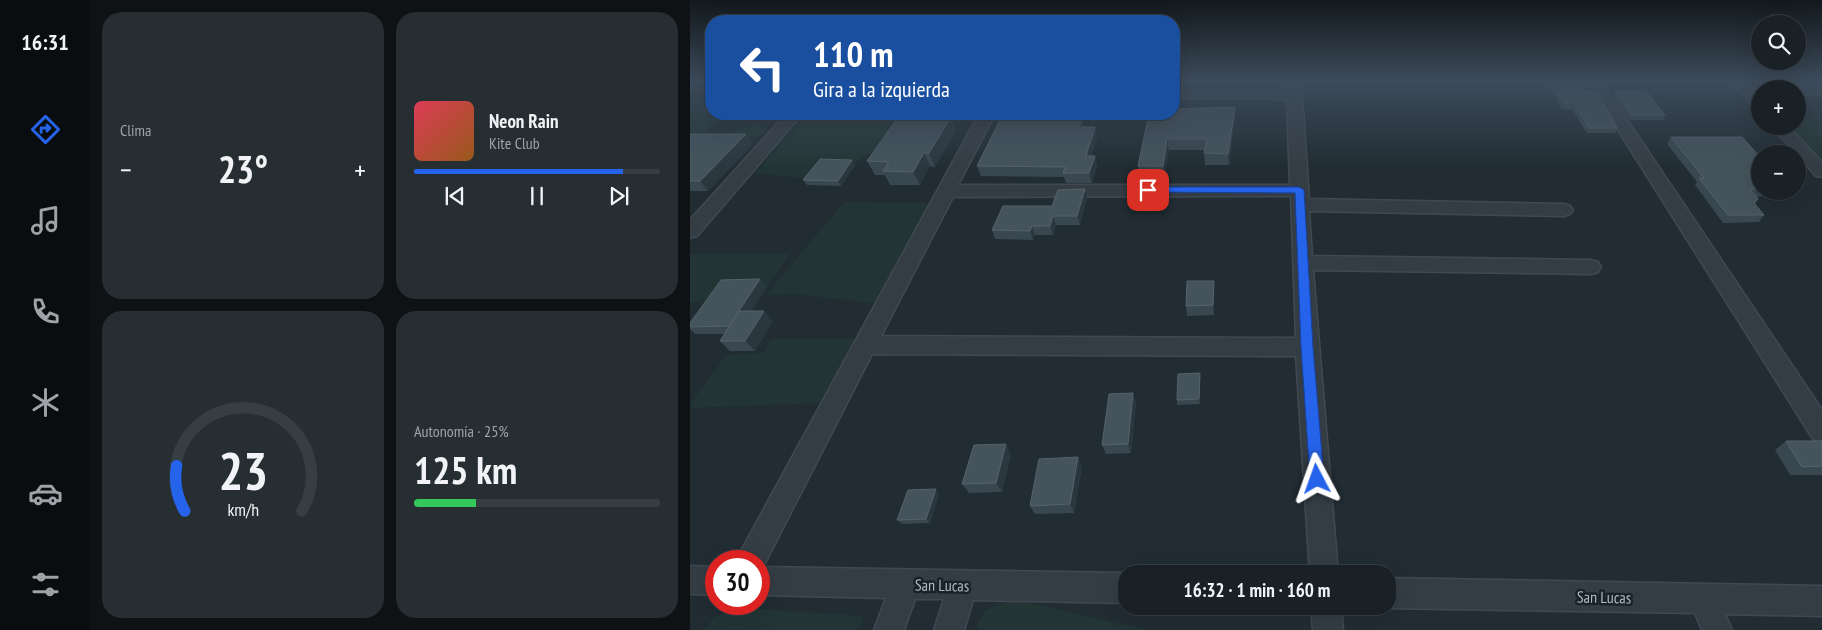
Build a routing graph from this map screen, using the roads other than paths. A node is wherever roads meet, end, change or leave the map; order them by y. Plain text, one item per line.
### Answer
1 (1295, 110) edge
2 (1613, 110) edge
3 (789, 120) edge
4 (984, 120) edge
5 (1787, 135) edge
6 (1822, 172) edge
7 (946, 191) junction
8 (1300, 197) junction
9 (690, 207) edge
10 (711, 207) junction
11 (1564, 210) dead end
12 (690, 232) edge
13 (1303, 263) junction
14 (1591, 266) dead end
15 (863, 345) junction
16 (1307, 347) junction
17 (1822, 431) edge
18 (757, 550) edge
19 (1323, 565) edge
20 (690, 580) edge
21 (705, 581) edge
22 (770, 581) edge
23 (906, 584) junction
24 (963, 585) junction
25 (1118, 588) edge
26 (1396, 593) edge
27 (1704, 599) junction
28 (1822, 601) edge
29 (1327, 615) edge
30 (889, 630) edge
31 (949, 630) edge
32 (1328, 630) edge
33 (1717, 630) edge

1 - 8 street
2 - 17 street
3 - 10 street
4 - 7 street
5 - 6 street
7 - 8 street
7 - 15 street
8 - 11 street
8 - 13 street
9 - 10 street
10 - 12 street
13 - 14 street
13 - 16 street
15 - 16 street
15 - 18 street
16 - 19 street
20 - 21 street
22 - 23 street, San Lucas
23 - 24 street, San Lucas
23 - 30 street
24 - 25 street, San Lucas
24 - 31 street
26 - 27 street, San Lucas
27 - 28 street, San Lucas
27 - 33 street
29 - 32 street

